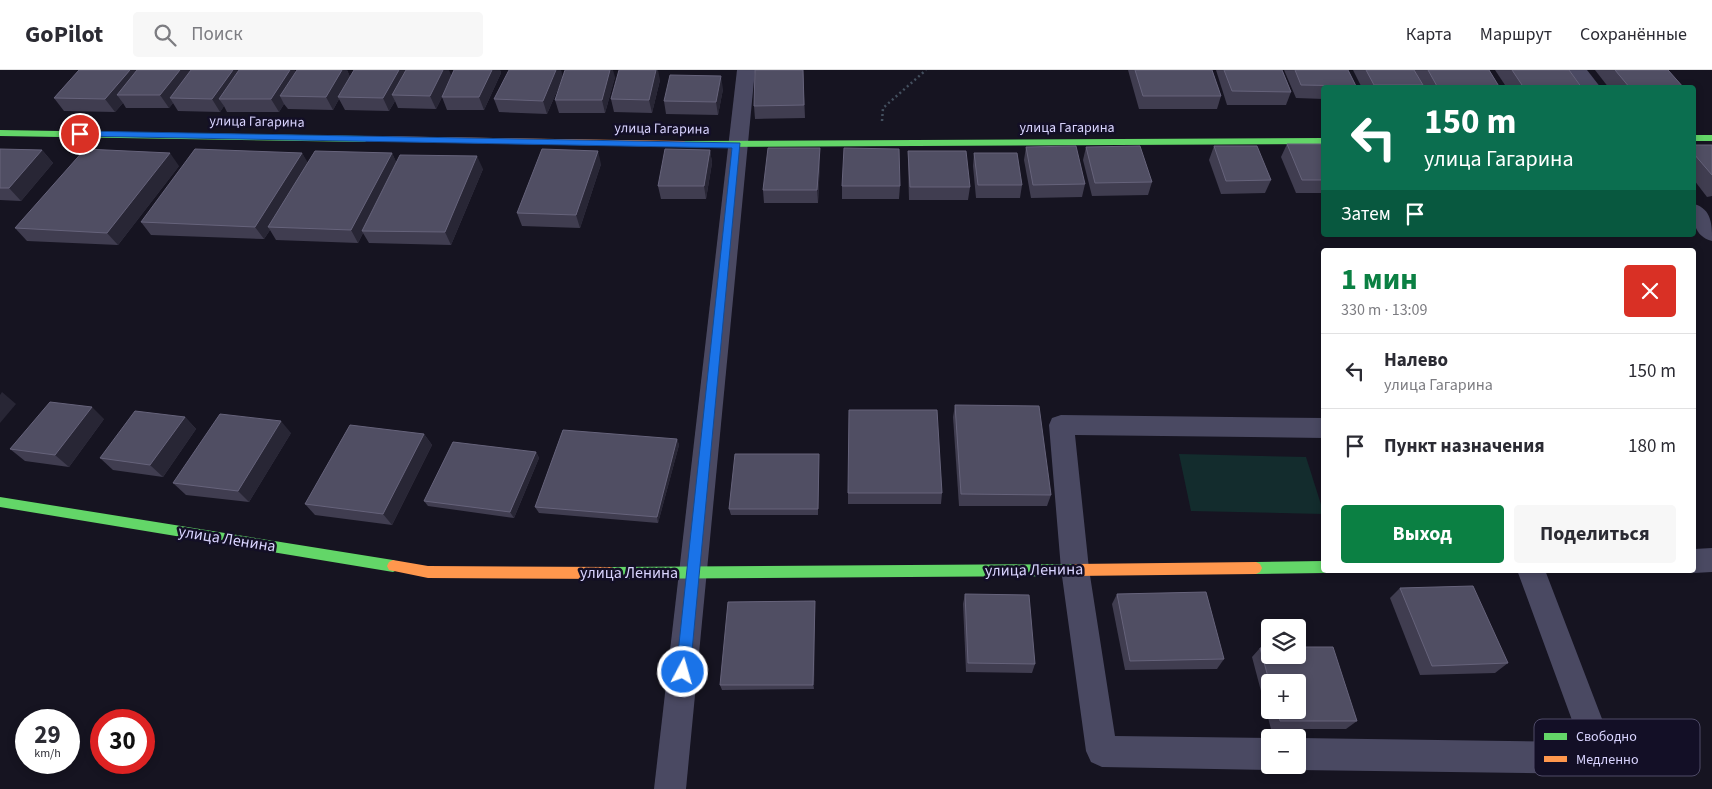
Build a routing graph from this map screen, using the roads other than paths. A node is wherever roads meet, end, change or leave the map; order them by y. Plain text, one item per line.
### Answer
1 (746, 70) edge
2 (1577, 70) edge
3 (1590, 85) edge
4 (0, 132) edge
5 (1696, 138) edge
6 (1712, 138) edge
7 (1321, 141) edge
8 (737, 145) junction
9 (1696, 214) edge
10 (1712, 234) edge
11 (1321, 428) edge
12 (0, 502) edge
13 (1712, 560) edge
14 (1696, 561) edge
15 (1321, 567) edge
16 (1076, 570) junction
17 (1532, 573) edge
18 (694, 574) junction
19 (1587, 719) edge
20 (1261, 754) edge
21 (1306, 754) edge
22 (1534, 757) edge
23 (670, 789) edge

1 - 8 street
2 - 3 street
4 - 8 street, улица Гагарина
5 - 6 street
7 - 8 street, улица Гагарина
8 - 18 street
9 - 10 street
11 - 16 street
12 - 18 street, улица Ленина
13 - 14 street
15 - 16 street, улица Ленина
16 - 18 street, улица Ленина
16 - 20 street
17 - 19 street
18 - 23 street
21 - 22 street

